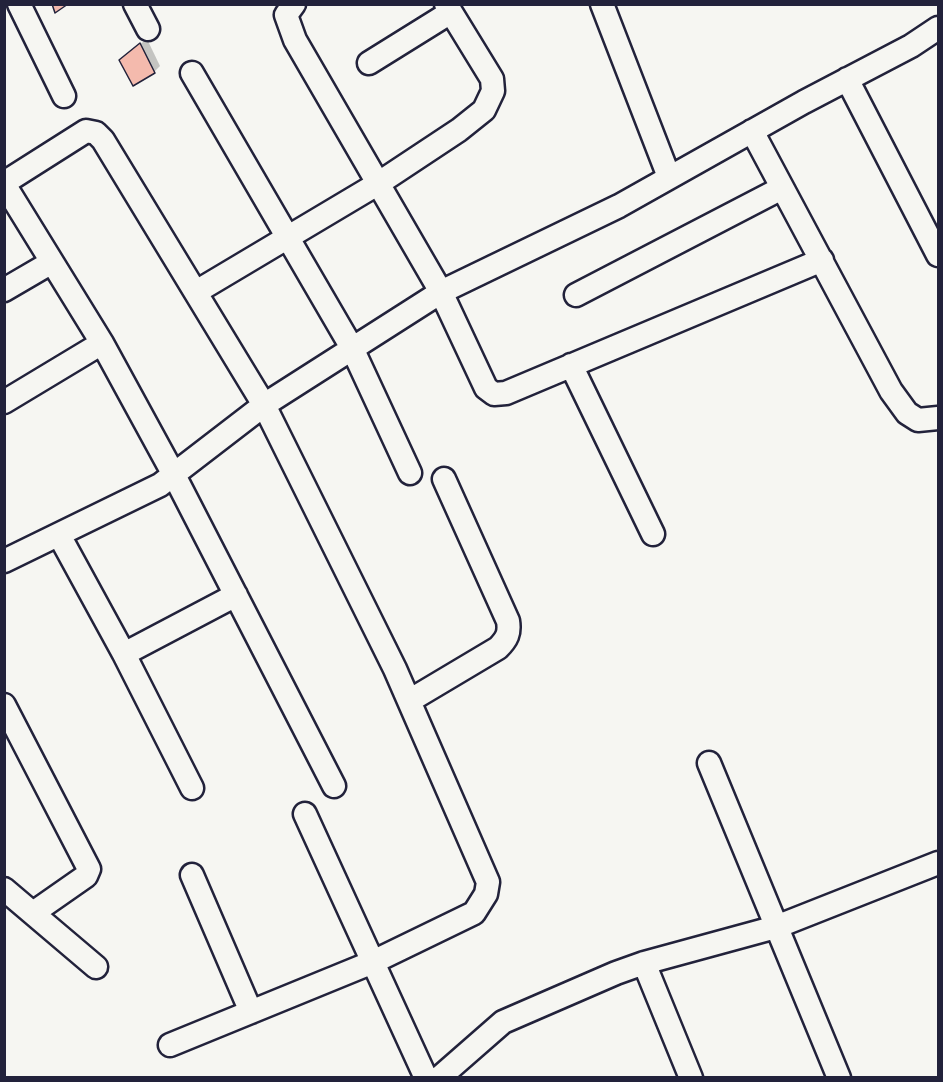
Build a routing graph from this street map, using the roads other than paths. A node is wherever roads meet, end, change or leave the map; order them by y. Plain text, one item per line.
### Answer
1 (19, 4) edge
2 (135, 4) edge
3 (294, 4) edge
4 (602, 4) edge
5 (448, 8) edge
6 (938, 28) edge
7 (148, 29) dead end
8 (369, 63) dead end
9 (192, 74) dead end
10 (847, 79) junction
11 (64, 96) dead end
12 (752, 131) junction
13 (669, 177) junction
14 (379, 183) junction
15 (4, 184) edge
16 (782, 188) junction
17 (287, 237) junction
18 (939, 255) edge
19 (822, 260) junction
20 (52, 262) junction
21 (4, 290) edge
22 (196, 292) junction
23 (441, 292) junction
24 (576, 295) dead end
25 (102, 343) junction
26 (352, 348) junction
27 (571, 365) junction
28 (4, 402) edge
29 (264, 405) junction
30 (939, 418) edge
31 (410, 473) dead end
32 (174, 475) junction
33 (444, 479) dead end
34 (59, 534) junction
35 (653, 534) dead end
36 (4, 561) edge
37 (236, 596) junction
38 (124, 654) junction
39 (409, 701) junction
40 (4, 705) edge
41 (709, 763) dead end
42 (334, 786) dead end
43 (192, 788) dead end
44 (304, 814) dead end
45 (939, 863) edge
46 (192, 874) dead end
47 (4, 889) edge
48 (33, 913) junction
49 (776, 927) junction
50 (373, 962) junction
51 (644, 963) junction
52 (96, 967) dead end
53 (251, 1012) junction
54 (170, 1045) dead end
55 (426, 1077) edge
56 (439, 1077) edge
57 (691, 1077) edge
58 (839, 1077) edge

1 - 11 street
2 - 7 street
3 - 14 street
4 - 13 street
5 - 8 street
5 - 14 street
6 - 10 street
9 - 17 street
10 - 12 street
10 - 18 street
12 - 13 street
12 - 16 street
13 - 23 street
14 - 17 street
14 - 23 street
15 - 20 street
15 - 22 street
16 - 19 street
16 - 24 street
17 - 22 street
17 - 26 street
19 - 27 street
19 - 30 street
20 - 21 street
20 - 25 street
22 - 29 street
23 - 26 street
23 - 27 street
25 - 28 street
25 - 32 street
26 - 29 street
26 - 31 street
27 - 35 street
29 - 32 street
29 - 39 street
32 - 34 street
32 - 37 street
33 - 39 street
34 - 36 street
34 - 38 street
37 - 38 street
37 - 42 street
38 - 43 street
39 - 50 street
40 - 48 street
41 - 49 street
44 - 50 street
45 - 49 street
46 - 53 street
47 - 48 street
48 - 52 street
49 - 51 street
49 - 58 street
50 - 53 street
50 - 55 street
51 - 56 street
51 - 57 street
53 - 54 street

